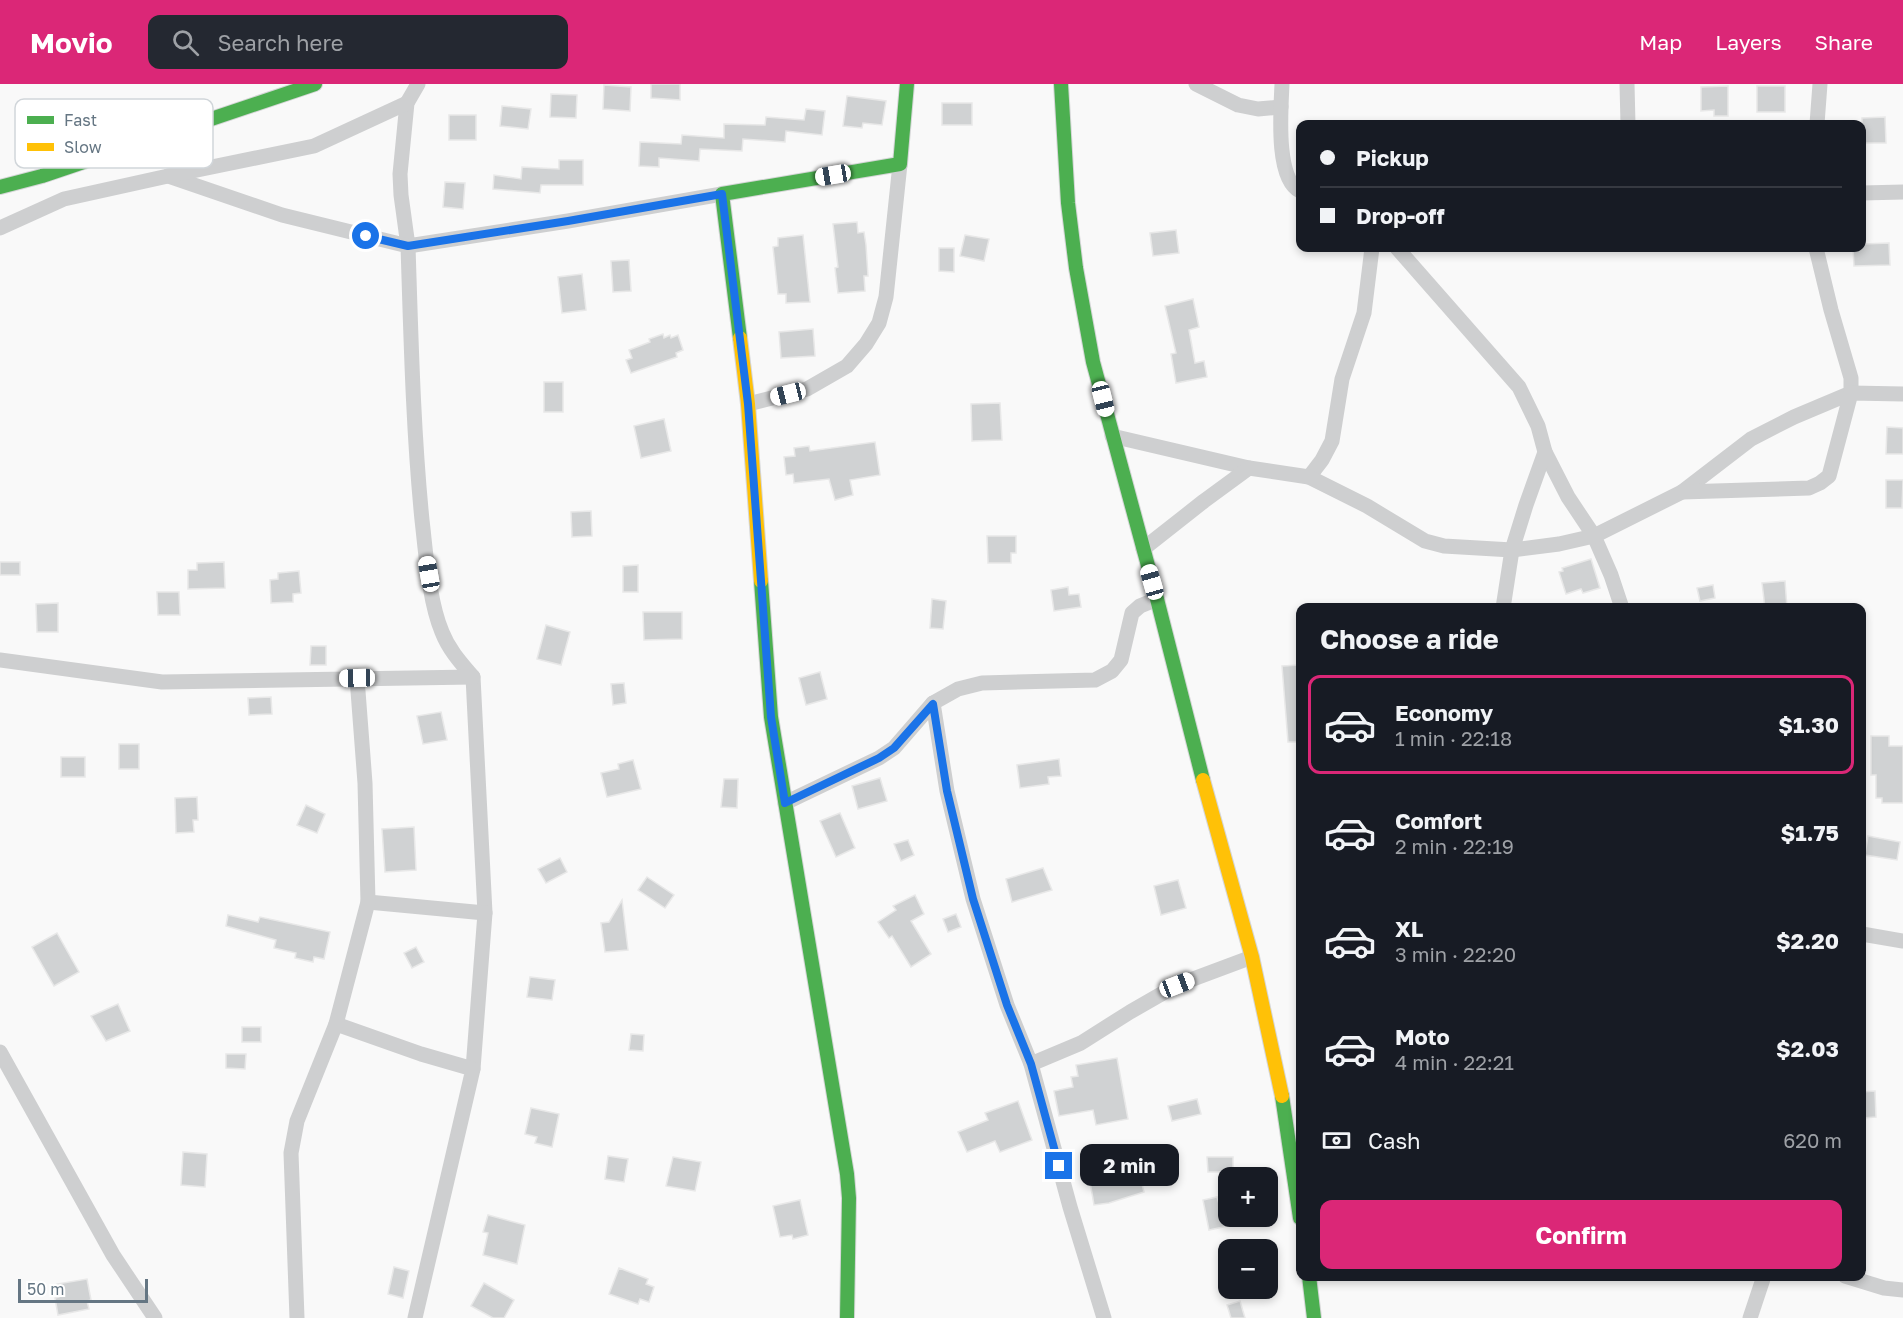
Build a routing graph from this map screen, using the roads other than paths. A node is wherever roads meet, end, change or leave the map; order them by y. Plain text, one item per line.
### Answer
1 (313, 84) edge
2 (418, 84) edge
3 (907, 84) edge
4 (1061, 84) edge
5 (1196, 84) edge
6 (1282, 84) edge
7 (1627, 84) edge
8 (1820, 84) edge
9 (407, 103) junction
10 (1281, 107) junction
11 (213, 118) edge
12 (1628, 120) edge
13 (1817, 120) edge
14 (900, 164) junction
15 (213, 167) edge
16 (66, 168) edge
17 (207, 168) edge
18 (168, 176) junction
19 (0, 187) edge
20 (1296, 187) edge
21 (1903, 192) edge
22 (1866, 193) edge
23 (722, 194) junction
24 (0, 228) edge
25 (408, 246) junction
26 (1372, 252) edge
27 (1401, 252) edge
28 (1817, 252) edge
29 (1851, 393) junction
30 (1903, 394) edge
31 (748, 404) junction
32 (1112, 436) junction
33 (1545, 452) junction
34 (1249, 468) junction
35 (1309, 477) junction
36 (1682, 492) junction
37 (1594, 536) junction
38 (1143, 549) junction
39 (1512, 550) junction
40 (1157, 598) junction
41 (1504, 603) edge
42 (1620, 603) edge
43 (0, 660) edge
44 (473, 677) junction
45 (357, 678) junction
46 (933, 704) junction
47 (785, 803) junction
48 (368, 902) junction
49 (485, 913) junction
50 (1866, 935) edge
51 (1903, 941) edge
52 (1252, 957) junction
53 (336, 1024) junction
54 (0, 1052) edge
55 (1031, 1064) junction
56 (473, 1069) junction
57 (1293, 1116) edge
58 (1296, 1160) edge
59 (1310, 1281) edge
60 (1762, 1281) edge
61 (1861, 1281) edge
62 (1903, 1290) edge
63 (418, 1317) edge
64 (155, 1318) edge
65 (297, 1318) edge
66 (847, 1318) edge
67 (1104, 1318) edge
68 (1314, 1318) edge
69 (1750, 1318) edge

1 - 11 street
2 - 9 street
3 - 14 street
4 - 32 street
5 - 10 street
6 - 10 street
7 - 12 street
8 - 13 street
9 - 15 street
9 - 25 street
10 - 20 street
14 - 23 street
14 - 31 street
16 - 19 street
17 - 18 street
18 - 24 street
18 - 25 street
21 - 22 street
23 - 25 street
23 - 31 street
25 - 44 street
26 - 35 street
27 - 33 street
28 - 29 street
29 - 30 street
29 - 36 street
29 - 36 street
31 - 47 street
32 - 34 street
32 - 38 street
33 - 37 street
33 - 39 street
34 - 35 street
34 - 38 street
35 - 39 street
36 - 37 street
37 - 39 street
37 - 42 street
38 - 40 street
39 - 41 street
40 - 46 street
40 - 52 street
43 - 45 street
44 - 45 street
44 - 49 street
45 - 48 street
46 - 47 street
46 - 55 street
47 - 66 street
48 - 49 street
48 - 53 street
49 - 56 street
50 - 51 street
52 - 55 street
52 - 57 street
53 - 56 street
53 - 65 street
54 - 64 street
55 - 67 street
56 - 63 street
57 - 58 street
59 - 68 street
60 - 69 street
61 - 62 street

